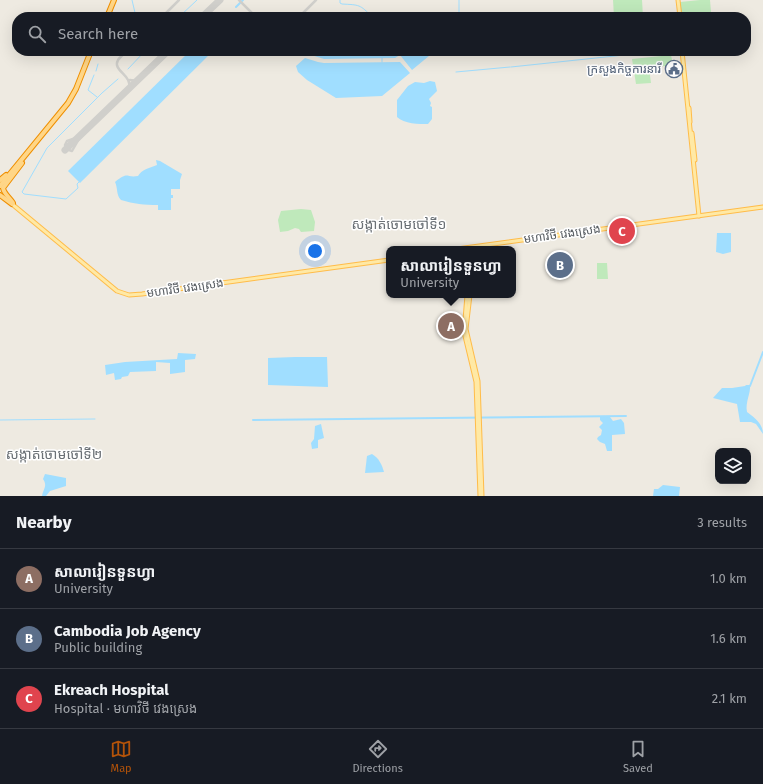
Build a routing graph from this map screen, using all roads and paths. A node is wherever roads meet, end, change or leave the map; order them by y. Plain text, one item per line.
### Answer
1 (113, 0) edge
2 (677, 0) edge
3 (108, 12) edge
4 (678, 12) edge
5 (91, 56) edge
6 (684, 56) edge
7 (20, 162) junction
8 (2, 184) edge
9 (1, 194) edge
10 (12, 203) junction
11 (763, 208) edge
12 (700, 216) junction
13 (487, 246) edge
14 (386, 259) edge
15 (469, 298) edge
16 (481, 496) edge

1 - 3 highway
2 - 4 main road
5 - 7 highway
6 - 12 main road
7 - 8 highway
7 - 8 highway
7 - 10 highway
9 - 10 highway
9 - 10 highway
10 - 14 main road, មហាវិថី វេងស្រេង
11 - 12 main road, មហាវិថី វេងស្រេង
12 - 13 main road, មហាវិថី វេងស្រេង
15 - 16 main road

